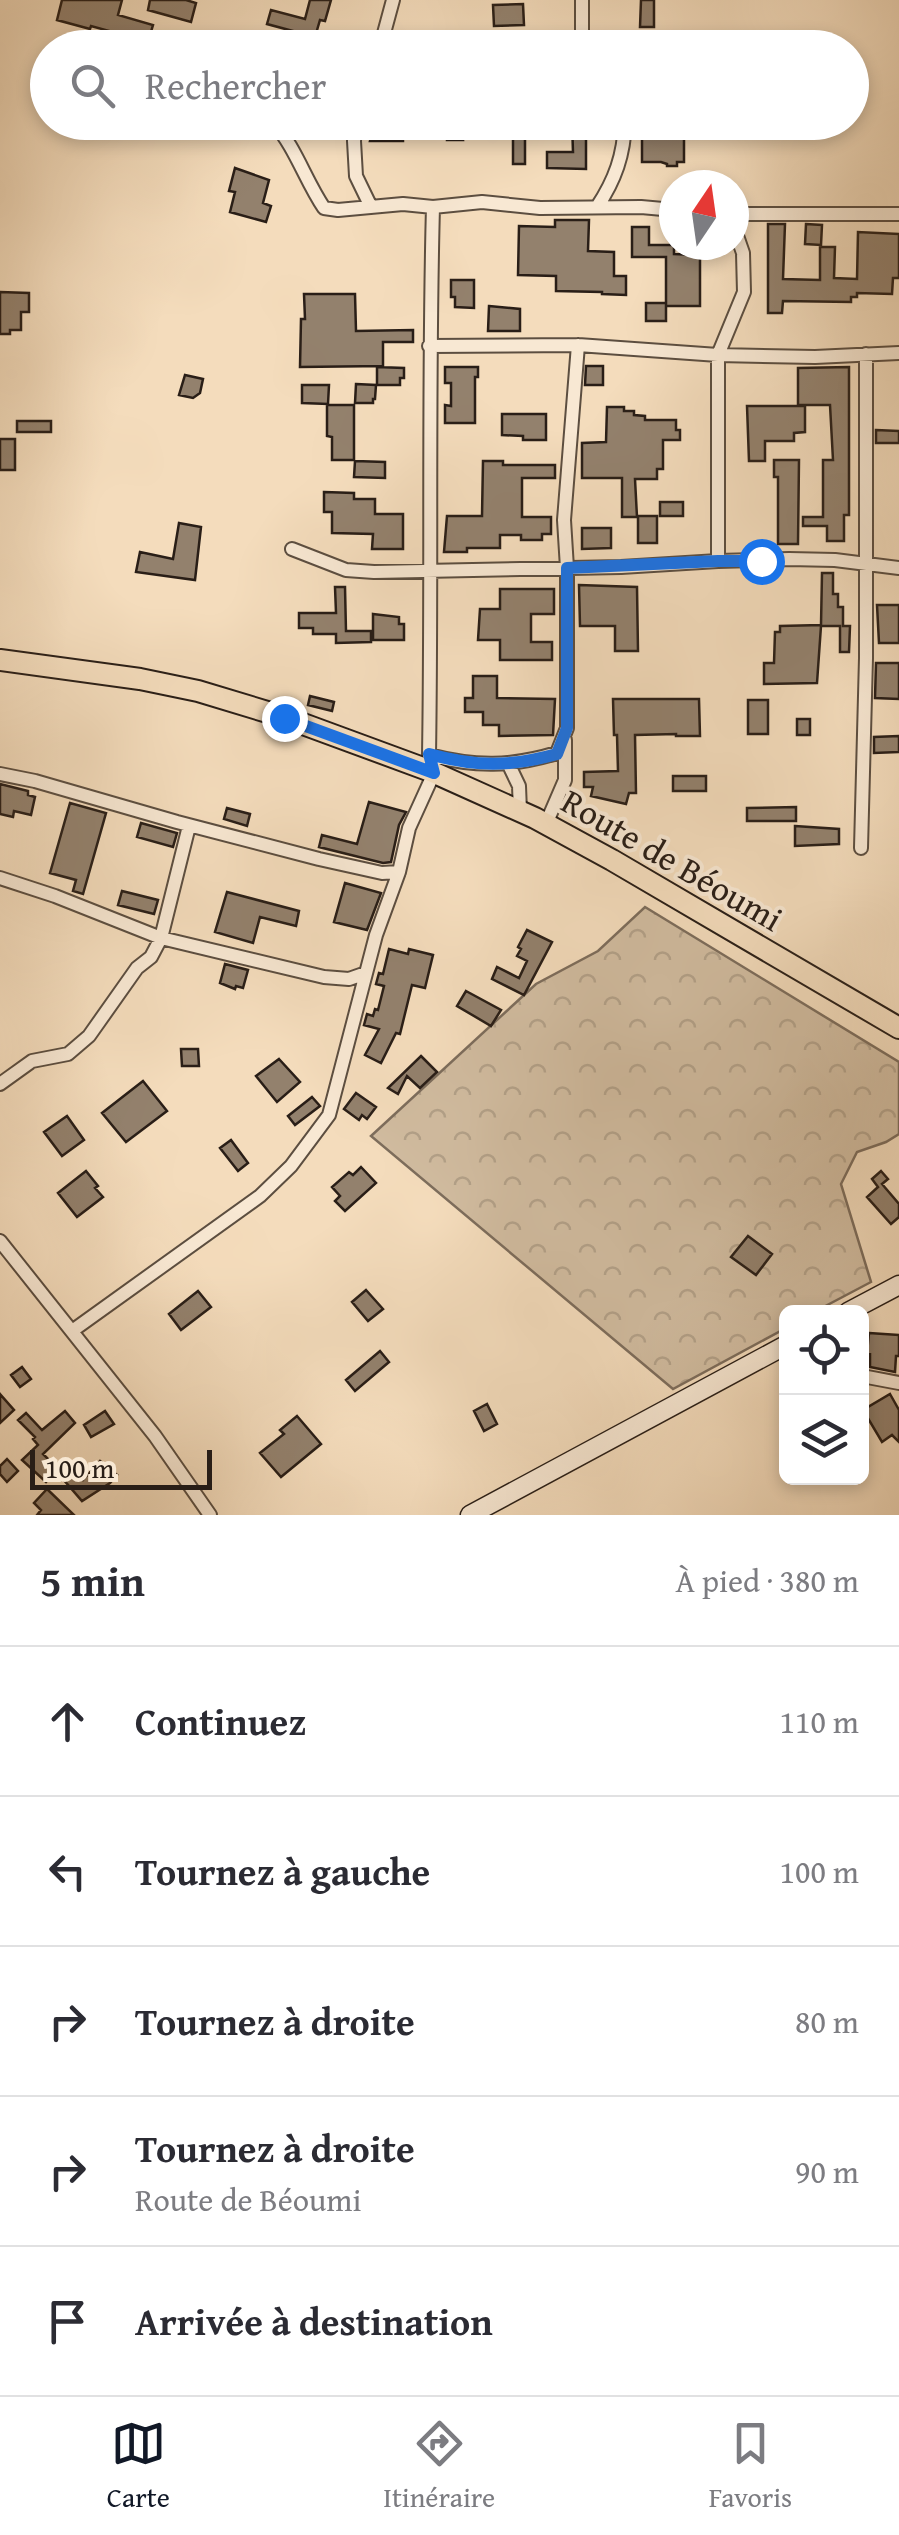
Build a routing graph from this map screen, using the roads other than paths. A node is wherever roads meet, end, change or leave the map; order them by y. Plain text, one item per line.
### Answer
1 (393, 0) edge
2 (582, 0) edge
3 (385, 30) edge
4 (583, 30) edge
5 (286, 140) edge
6 (354, 140) edge
7 (623, 140) edge
8 (371, 207) junction
9 (433, 207) junction
10 (597, 207) junction
11 (659, 209) edge
12 (749, 214) edge
13 (899, 214) edge
14 (743, 260) edge
15 (578, 345) junction
16 (429, 346) junction
17 (899, 353) edge
18 (866, 354) junction
19 (718, 355) junction
20 (292, 548) dead end
21 (718, 561) junction
22 (865, 564) junction
23 (567, 568) junction
24 (899, 568) edge
25 (432, 571) junction
26 (0, 660) edge
27 (565, 737) junction
28 (432, 764) junction
29 (508, 764) junction
30 (0, 774) edge
31 (520, 812) junction
32 (546, 824) junction
33 (189, 826) junction
34 (861, 848) dead end
35 (399, 872) junction
36 (0, 878) edge
37 (161, 938) junction
38 (366, 973) junction
39 (899, 1028) edge
40 (0, 1084) edge
41 (0, 1241) edge
42 (899, 1285) edge
43 (861, 1305) edge
44 (72, 1332) junction
45 (779, 1350) edge
46 (869, 1377) edge
47 (899, 1383) edge
48 (210, 1515) edge
49 (470, 1515) edge

1 - 3 street
2 - 4 street
5 - 8 street
6 - 8 street
7 - 10 street
8 - 9 street
9 - 10 street
9 - 16 street
10 - 11 street
12 - 13 street
14 - 19 street
15 - 16 street
15 - 19 street
15 - 23 street
16 - 25 street
17 - 18 street
18 - 19 street
18 - 22 street
19 - 21 street
20 - 25 street
21 - 22 street
21 - 23 street
22 - 24 street
22 - 34 street
23 - 25 street
23 - 27 street
25 - 28 street
26 - 28 main road, Route de Béoumi
27 - 29 street
27 - 32 street
28 - 29 street
28 - 31 main road, Route de Béoumi
28 - 35 street
29 - 31 street
30 - 33 street
31 - 32 main road, Route de Béoumi
32 - 39 main road, Route de Béoumi
33 - 35 street
33 - 37 street
35 - 38 street
36 - 37 street
37 - 38 street
37 - 40 street
38 - 44 street
41 - 44 street
42 - 43 main road
44 - 48 street
45 - 49 main road
46 - 47 street

